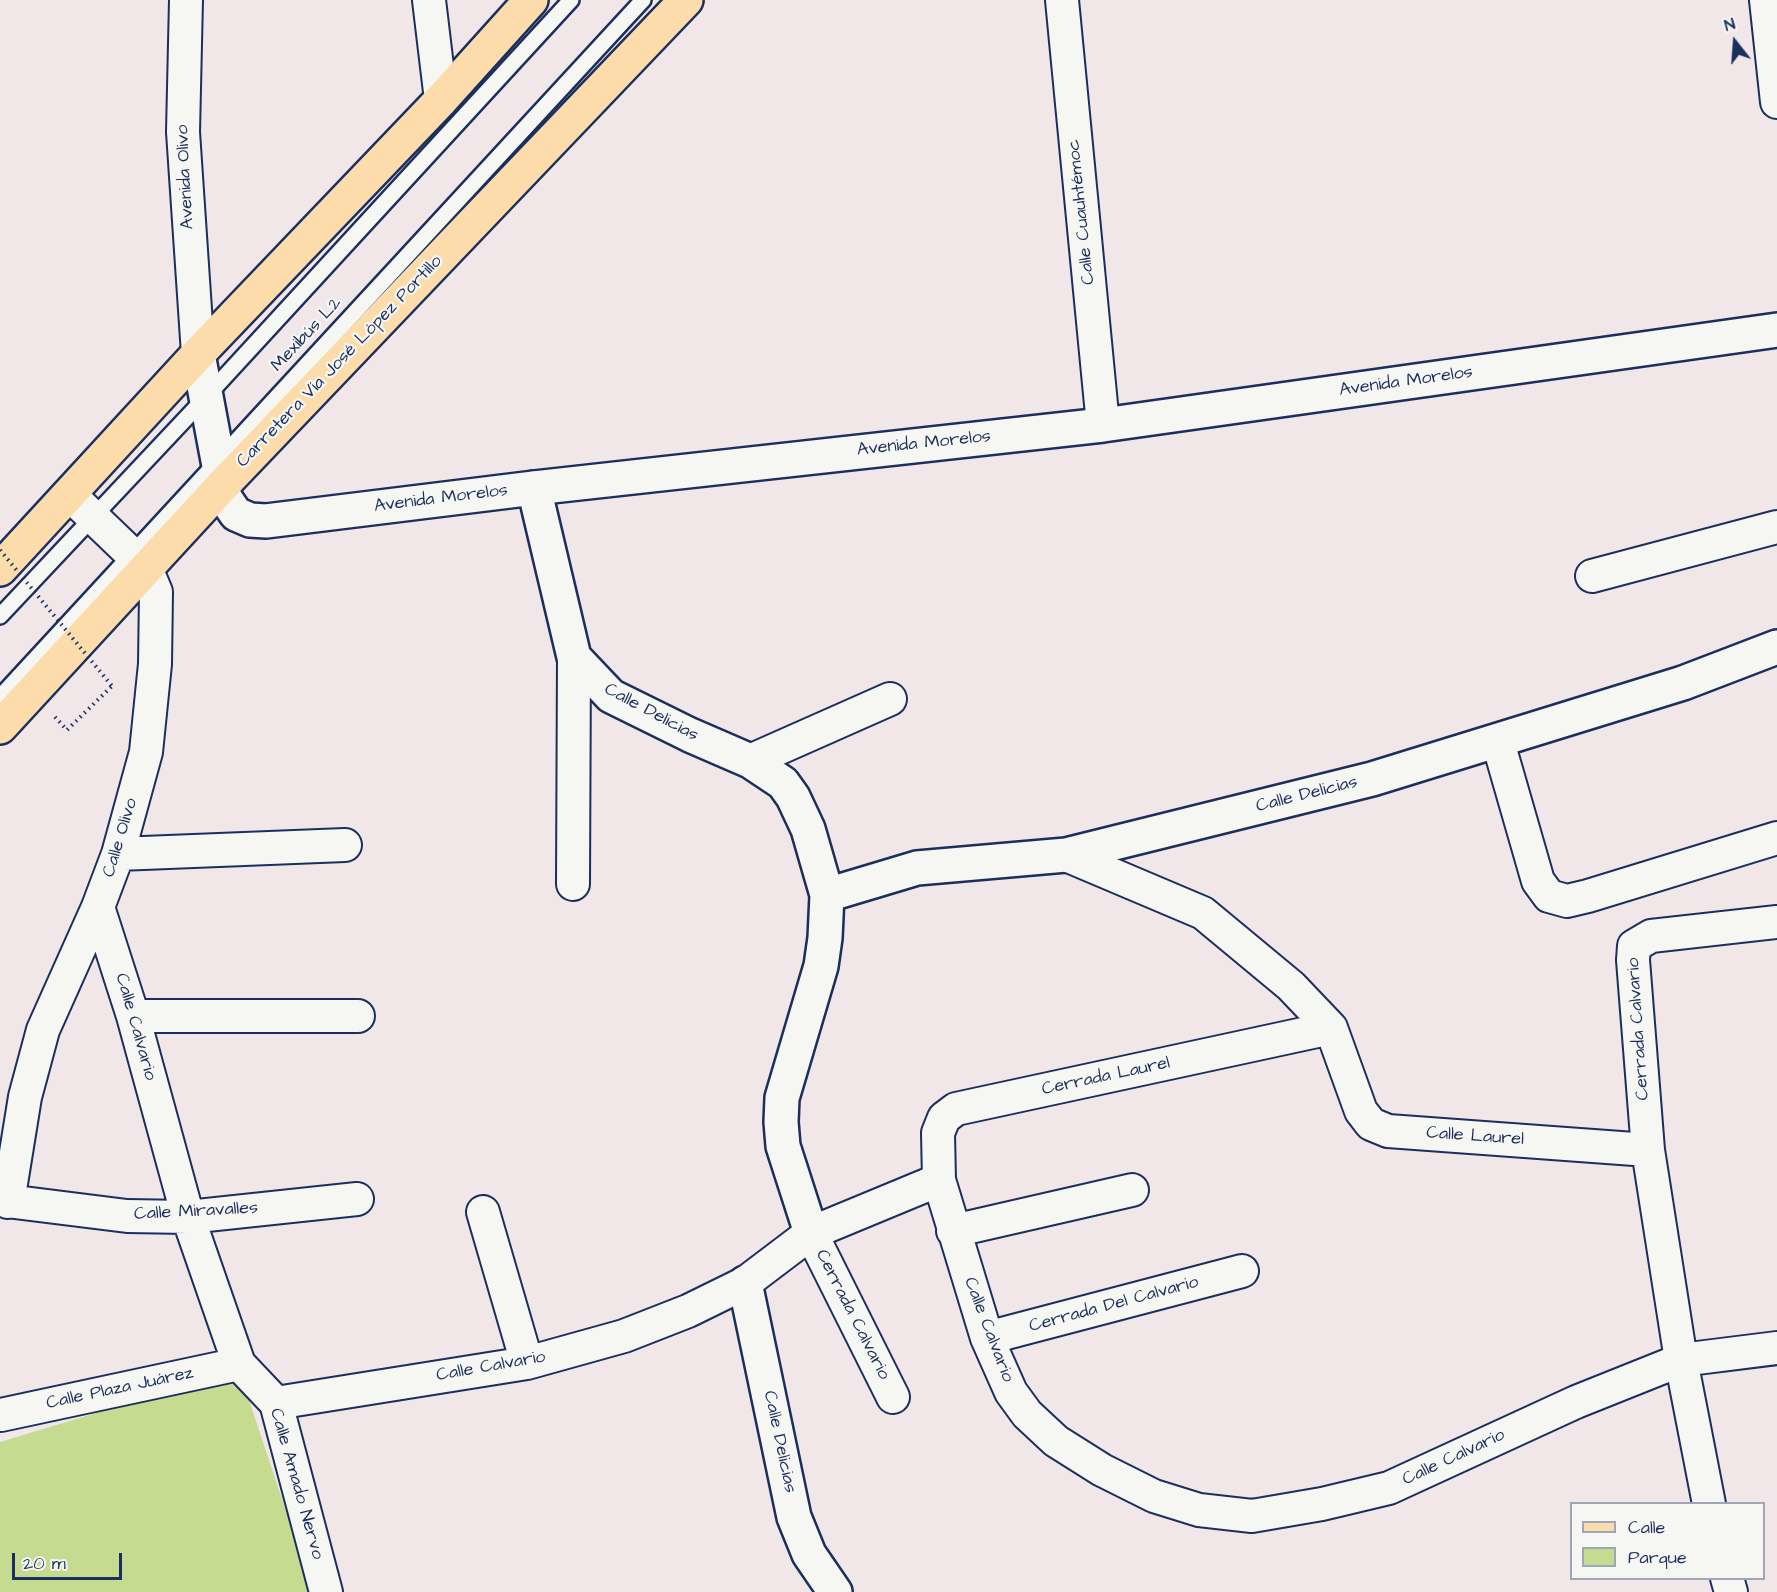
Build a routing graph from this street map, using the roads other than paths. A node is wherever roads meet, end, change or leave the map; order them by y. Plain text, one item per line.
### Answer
1 (186, 0) edge
2 (429, 0) edge
3 (531, 0) edge
4 (571, 0) edge
5 (643, 0) edge
6 (686, 0) edge
7 (1062, 0) edge
8 (1766, 0) edge
9 (441, 100) junction
10 (1777, 102) edge
11 (1777, 330) edge
12 (198, 354) junction
13 (206, 397) junction
14 (1103, 424) junction
15 (219, 474) junction
16 (534, 488) junction
17 (69, 494) junction
18 (93, 517) junction
19 (1777, 527) edge
20 (139, 561) junction
21 (0, 569) edge
22 (1592, 576) dead end
23 (0, 616) edge
24 (1777, 647) edge
25 (574, 657) junction
26 (0, 697) edge
27 (890, 699) dead end
28 (0, 727) edge
29 (1498, 742) junction
30 (750, 760) junction
31 (1777, 838) edge
32 (345, 845) dead end
33 (118, 854) junction
34 (1066, 855) junction
35 (573, 884) dead end
36 (826, 896) junction
37 (98, 907) junction
38 (1777, 922) edge
39 (133, 1016) junction
40 (358, 1016) dead end
41 (1331, 1028) junction
42 (1648, 1150) junction
43 (939, 1180) junction
44 (1132, 1190) dead end
45 (357, 1199) dead end
46 (4, 1201) edge
47 (483, 1212) dead end
48 (188, 1217) junction
49 (952, 1231) junction
50 (811, 1233) junction
51 (1242, 1271) dead end
52 (745, 1283) junction
53 (987, 1338) junction
54 (1777, 1348) edge
55 (1681, 1360) junction
56 (527, 1363) junction
57 (238, 1364) junction
58 (894, 1397) dead end
59 (276, 1403) junction
60 (0, 1414) edge
61 (1709, 1502) edge
62 (326, 1592) edge
63 (835, 1592) edge

1 - 12 street, Avenida Olivo
2 - 9 street
3 - 9 main road
4 - 13 lane, Mexibús L2
5 - 15 lane, Mexibús L2
6 - 15 main road, Carretera Vía José López Portillo
7 - 14 street, Calle Cuauhtémoc
8 - 10 street
9 - 12 main road
11 - 14 street, Avenida Morelos
12 - 13 street, Avenida Morelos
12 - 17 main road
13 - 15 street, Avenida Morelos
13 - 18 lane, Mexibús L2
14 - 16 street, Avenida Morelos
15 - 16 street, Avenida Morelos
15 - 20 main road, Carretera Vía José López Portillo
16 - 25 street
17 - 18 street, Calle Olivo
17 - 21 main road
18 - 20 street, Calle Olivo
18 - 23 lane, Mexibús L2
19 - 22 street
20 - 26 lane
20 - 28 main road, Carretera Vía José López Portillo
20 - 33 street, Calle Olivo
24 - 29 street, Calle Delicias
25 - 30 street, Calle Delicias
25 - 35 street
27 - 30 street
29 - 31 street
29 - 34 street, Calle Delicias
30 - 36 street, Calle Delicias
32 - 33 street
33 - 37 street, Calle Olivo
34 - 36 street, Calle Delicias
34 - 41 street, Calle Laurel
36 - 50 street, Calle Delicias
37 - 39 street, Calle Calvario
37 - 46 street, Calle Olivo
38 - 42 street, Cerrada Calvario
39 - 40 street
39 - 48 street, Calle Calvario
41 - 42 street, Calle Laurel
41 - 43 street, Cerrada Laurel
42 - 55 street
43 - 49 street, Calle Calvario
43 - 50 street, Calle Calvario
44 - 49 street
45 - 48 street, Calle Miravalles
46 - 48 street, Calle Miravalles
47 - 56 street
48 - 57 street, Calle Amado Nervo
49 - 53 street, Calle Calvario
50 - 52 street, Calle Calvario
50 - 58 street, Cerrada Calvario
51 - 53 street, Cerrada Del Calvario
52 - 56 street, Calle Calvario
52 - 63 street, Calle Delicias
53 - 55 street, Calle Calvario
54 - 55 street, Calle Calvario
55 - 61 street
56 - 59 street, Calle Calvario
57 - 59 street, Calle Amado Nervo
57 - 60 street, Calle Plaza Juárez
59 - 62 street, Calle Amado Nervo

